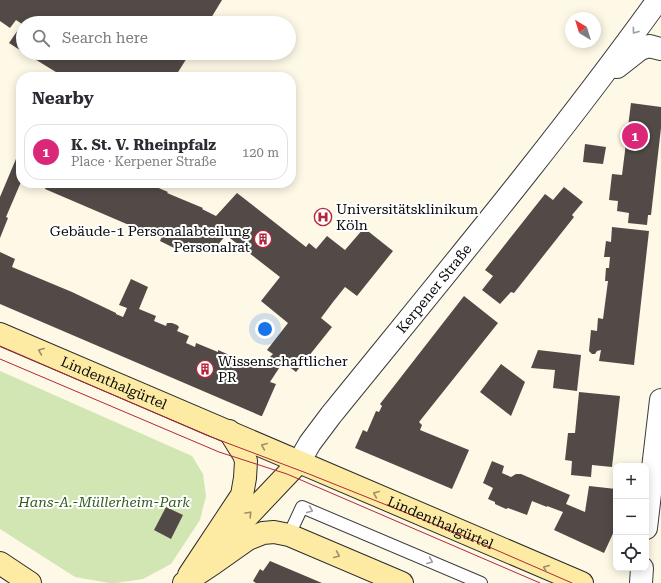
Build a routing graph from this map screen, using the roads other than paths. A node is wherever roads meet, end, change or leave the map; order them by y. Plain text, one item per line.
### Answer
1 (658, 0) edge
2 (661, 49) edge
3 (600, 79) junction
4 (0, 334) edge
5 (661, 400) edge
6 (229, 431) junction
7 (299, 462) junction
8 (649, 502) edge
9 (288, 535) junction
10 (0, 563) edge
11 (642, 571) edge
12 (30, 583) edge
13 (184, 583) edge
14 (402, 583) edge
15 (481, 583) edge
16 (582, 583) edge
17 (640, 583) edge

1 -> 3 street, Kerpener Straße
2 - 3 street, Kerpener Straße
3 - 7 street, Kerpener Straße
6 -> 4 main road, Lindenthalgürtel
5 - 8 street
7 -> 6 main road, Lindenthalgürtel
6 - 13 main road
13 -> 7 main road
16 -> 7 main road, Lindenthalgürtel
9 - 13 main road
9 -> 14 main road
9 -> 15 lane
10 - 12 main road
11 - 17 street

